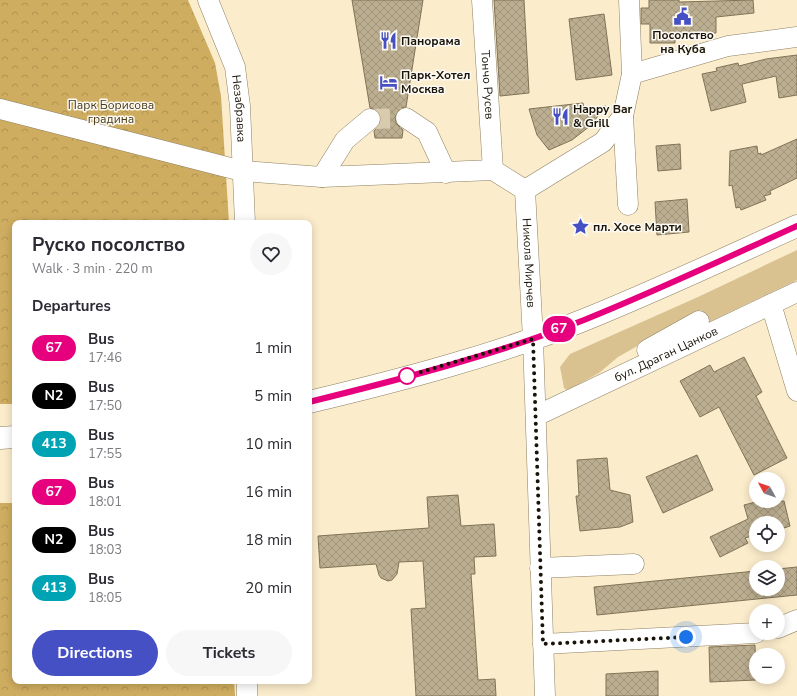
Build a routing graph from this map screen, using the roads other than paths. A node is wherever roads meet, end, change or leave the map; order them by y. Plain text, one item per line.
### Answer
1 (208, 0) edge
2 (482, 0) edge
3 (629, 0) edge
4 (797, 37) edge
5 (632, 74) junction
6 (0, 109) edge
7 (623, 116) junction
8 (406, 118) tunnel mouth
9 (370, 119) tunnel mouth
10 (494, 170) junction
11 (242, 171) junction
12 (446, 173) junction
13 (322, 177) junction
14 (526, 190) junction
15 (628, 205) dead end
16 (245, 220) edge
17 (797, 226) edge
18 (797, 292) edge
19 (771, 304) junction
20 (699, 321) dead end
21 (533, 339) junction
22 (605, 383) junction
23 (797, 391) edge
24 (312, 401) edge
25 (536, 416) junction
26 (12, 437) edge
27 (0, 438) edge
28 (634, 564) dead end
29 (540, 568) junction
30 (797, 620) edge
31 (785, 625) edge
32 (749, 633) edge
33 (543, 644) junction
34 (247, 684) edge
35 (247, 696) edge
36 (545, 696) edge

1 - 11 street, Незабравка
2 - 10 street, Тончо Русев
3 - 5 street
4 - 5 street
5 - 7 street
6 - 11 street
7 - 14 street
7 - 15 street
8 - 12 street
9 - 13 street
10 - 12 street
10 - 14 street
11 - 13 street
11 - 16 street, Незабравка
12 - 13 street
14 - 21 street, Никола Мирчев
17 - 21 main road
18 - 19 street, бул. Драган Цанков
19 - 22 street, бул. Драган Цанков
19 - 23 street
20 - 22 street
21 - 24 main road
21 - 25 street, Никола Мирчев
22 - 25 street, бул. Драган Цанков
25 - 29 street, Никола Мирчев
26 - 27 main road
28 - 29 street
29 - 33 street, Никола Мирчев
30 - 31 street
32 - 33 street
33 - 36 street, Никола Мирчев
34 - 35 street

